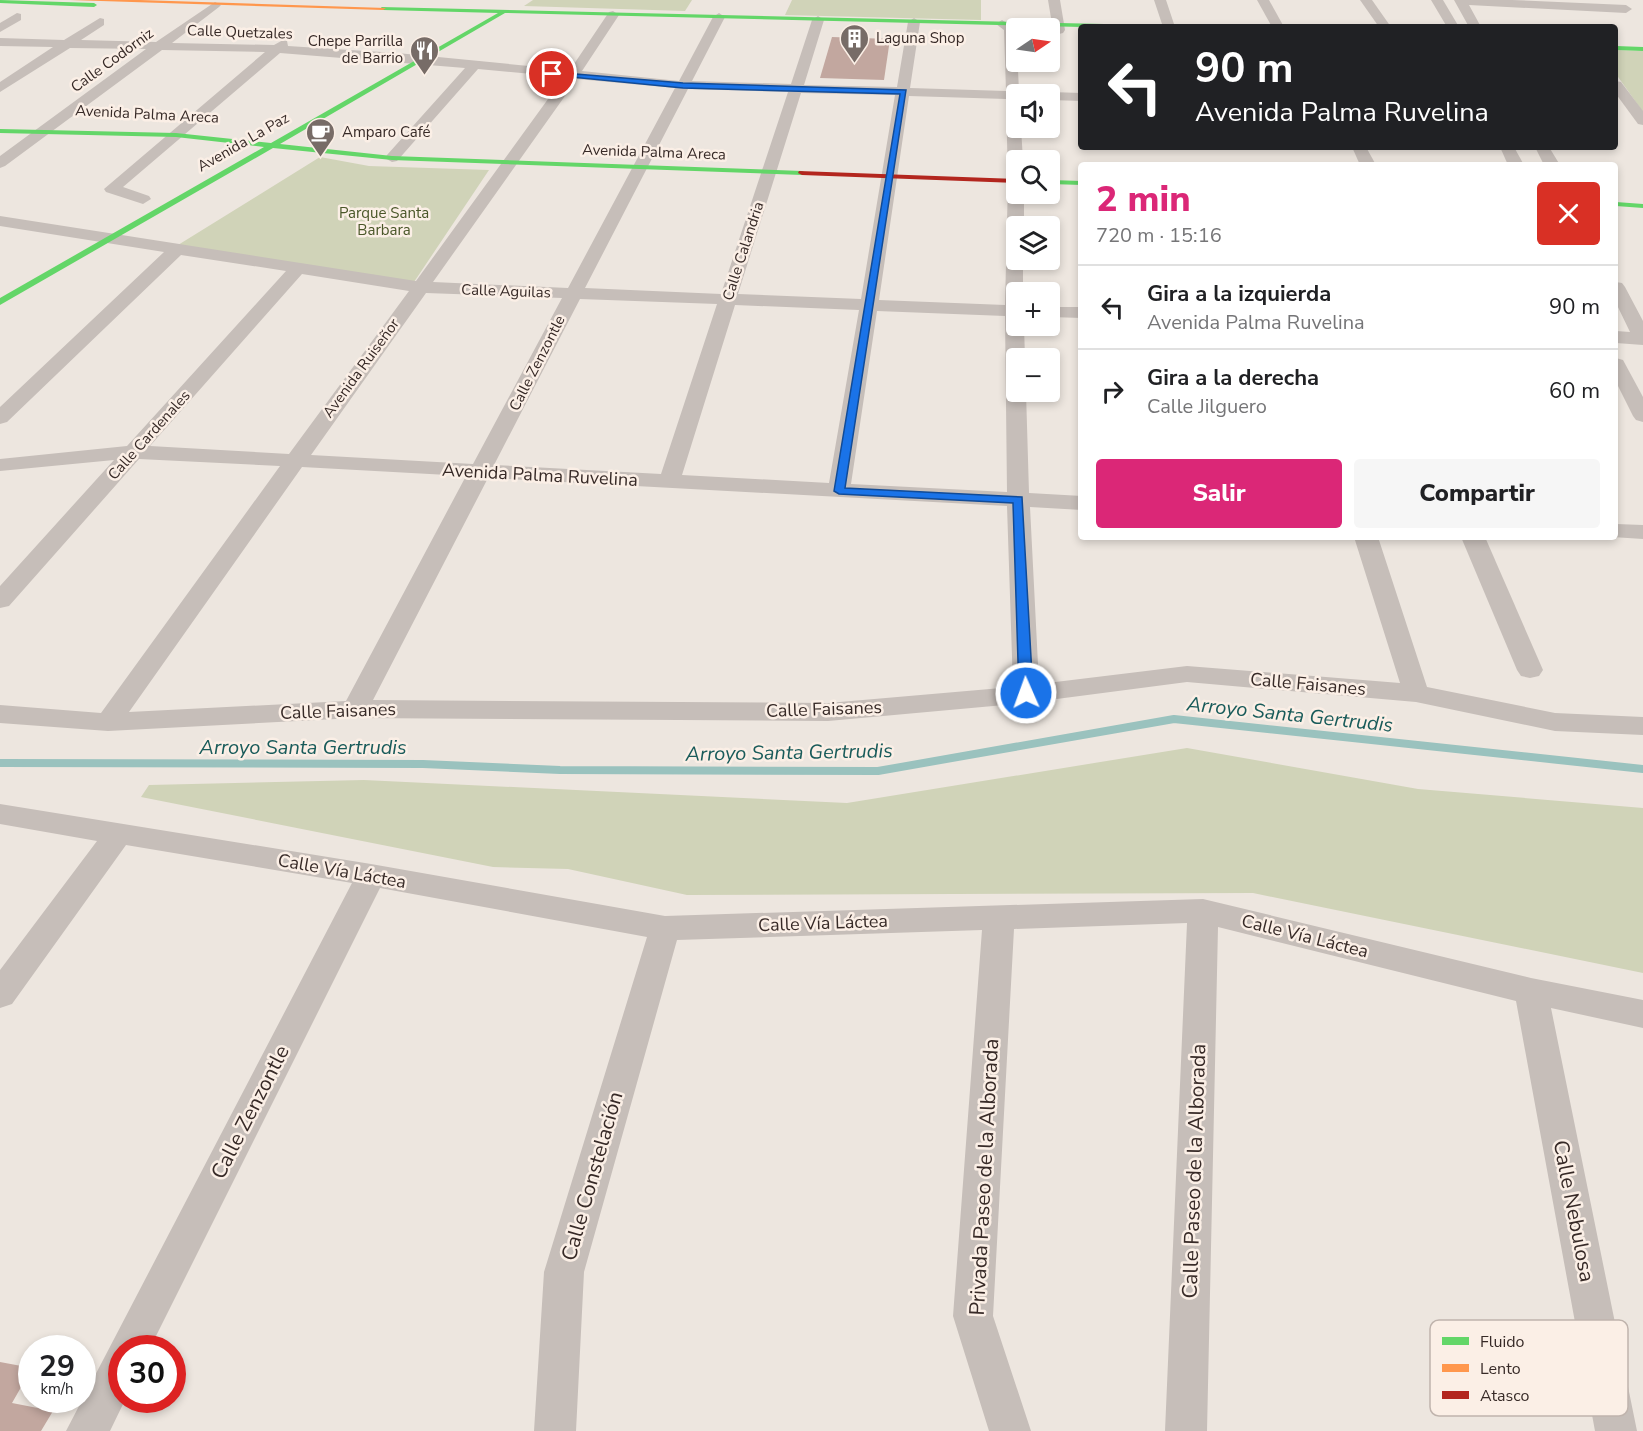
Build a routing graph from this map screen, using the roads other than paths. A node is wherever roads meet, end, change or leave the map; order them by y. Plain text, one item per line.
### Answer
1 (73, 0) edge
2 (1054, 0) edge
3 (1160, 0) edge
4 (1263, 0) edge
5 (1366, 0) edge
6 (1437, 0) edge
7 (1613, 0) edge
8 (0, 1) edge
9 (47, 1) edge
10 (1460, 1) edge
11 (250, 5) edge
12 (212, 7) junction
13 (477, 13) junction
14 (499, 14) junction
15 (17, 17) dead end
16 (612, 17) junction
17 (1055, 18) edge
18 (718, 19) junction
19 (100, 22) dead end
20 (817, 22) junction
21 (914, 24) junction
22 (1168, 24) edge
23 (1276, 24) edge
24 (1383, 24) edge
25 (1451, 24) edge
26 (1473, 24) edge
27 (0, 28) edge
28 (1006, 28) edge
29 (1078, 28) edge
30 (1060, 29) edge
31 (1060, 29) edge
32 (1078, 31) edge
33 (296, 33) dead end
34 (1618, 41) edge
35 (0, 42) edge
36 (1643, 42) edge
37 (67, 44) junction
38 (159, 46) junction
39 (277, 48) junction
40 (1618, 48) edge
41 (1643, 49) edge
42 (397, 57) junction
43 (420, 59) junction
44 (474, 65) junction
45 (377, 68) dead end
46 (572, 76) junction
47 (683, 86) junction
48 (0, 88) edge
49 (1618, 88) edge
50 (796, 89) junction
51 (904, 92) junction
52 (1006, 95) edge
53 (1060, 96) edge
54 (1078, 97) edge
55 (1624, 117) dead end
56 (1642, 119) edge
57 (0, 125) edge
58 (46, 129) junction
59 (0, 130) edge
60 (179, 132) junction
61 (267, 141) junction
62 (225, 153) dead end
63 (392, 158) junction
64 (0, 163) edge
65 (507, 164) junction
66 (639, 167) junction
67 (769, 172) junction
68 (890, 176) junction
69 (1006, 181) edge
70 (1060, 182) edge
71 (1078, 183) edge
72 (148, 196) joint
73 (1017, 204) edge
74 (1618, 204) edge
75 (1643, 206) edge
76 (123, 210) dead end
77 (0, 221) edge
78 (104, 221) dead end
79 (83, 232) junction
80 (112, 238) junction
81 (62, 244) dead end
82 (176, 250) junction
83 (297, 269) junction
84 (1016, 282) edge
85 (419, 287) junction
86 (1618, 291) edge
87 (574, 294) junction
88 (728, 300) junction
89 (0, 302) edge
90 (869, 306) junction
91 (1006, 311) edge
92 (1060, 313) edge
93 (1078, 314) edge
94 (1016, 336) edge
95 (1618, 338) edge
96 (1643, 339) edge
97 (1618, 368) edge
98 (1643, 416) edge
99 (0, 418) edge
100 (134, 452) junction
101 (295, 461) junction
102 (0, 465) edge
103 (481, 472) junction
104 (669, 482) junction
105 (839, 491) junction
106 (1018, 500) junction
107 (1078, 503) edge
108 (1618, 531) edge
109 (1643, 532) edge
110 (1367, 540) edge
111 (1474, 540) edge
112 (0, 601) edge
113 (1530, 670) dead end
114 (1026, 693) junction
115 (1416, 693) junction
116 (355, 709) junction
117 (0, 714) edge
118 (108, 722) junction
119 (1643, 726) edge
120 (0, 814) edge
121 (119, 834) junction
122 (371, 875) junction
123 (1203, 911) junction
124 (999, 918) junction
125 (665, 928) junction
126 (1531, 991) junction
127 (0, 995) edge
128 (1643, 1014) edge
129 (1595, 1320) edge
130 (136, 1335) edge
131 (108, 1390) edge
132 (1614, 1416) edge
133 (87, 1431) edge
134 (555, 1431) edge
135 (1010, 1431) edge
136 (1186, 1431) edge
137 (1617, 1431) edge

1 - 12 street
2 - 17 street
3 - 22 street
4 - 23 street
5 - 24 street
6 - 25 street
7 - 10 street
8 - 9 street
9 - 12 street
10 - 26 street
11 - 12 street
11 - 13 street
12 - 38 street, Calle Codorniz
13 - 14 street
13 - 42 street
14 - 16 street
14 - 43 street, Avenida La Paz
15 - 27 street
16 - 18 street
16 - 46 street, Avenida Ruiseñor
18 - 20 street
18 - 47 street, Calle Zenzontle
19 - 37 street
20 - 21 street
20 - 50 street, Calle Calandria
21 - 28 street
21 - 51 street
29 - 30 street
31 - 32 street
33 - 39 street
34 - 36 street
35 - 37 street, Calle Quetzales
37 - 38 street, Calle Quetzales
37 - 48 street
38 - 39 street, Calle Quetzales
38 - 58 street, Calle Codorniz
39 - 42 street, Calle Quetzales
39 - 60 street
40 - 41 street
42 - 43 street, Calle Quetzales
42 - 45 street
43 - 44 street, Calle Quetzales
43 - 61 street, Avenida La Paz
44 - 46 street, Calle Quetzales
44 - 63 street
46 - 47 street, Calle Quetzales
46 - 65 street, Avenida Ruiseñor
47 - 50 street, Calle Quetzales
47 - 66 street, Calle Zenzontle
49 - 56 street
50 - 51 street, Calle Quetzales
50 - 67 street, Calle Calandria
51 - 52 street, Calle Quetzales
51 - 68 street
53 - 54 street
55 - 56 street
57 - 58 street, Avenida Palma Areca
58 - 59 street, Avenida Palma Areca
58 - 60 street, Avenida Palma Areca
58 - 64 street, Calle Codorniz
60 - 61 street, Avenida Palma Areca
60 - 72 street
61 - 62 street, Avenida La Paz
61 - 63 street, Avenida Palma Areca
61 - 80 street, Avenida La Paz
63 - 65 street, Avenida Palma Areca
65 - 66 street, Avenida Palma Areca
65 - 85 street, Avenida Ruiseñor
66 - 67 street, Avenida Palma Areca
66 - 87 street, Calle Zenzontle
67 - 68 street, Avenida Palma Areca
67 - 88 street, Calle Calandria
68 - 69 street, Avenida Palma Areca
68 - 90 street
70 - 71 street
72 - 76 street
73 - 84 street
74 - 75 street
77 - 79 street, Calle Aguilas
78 - 79 street
79 - 80 street, Calle Aguilas
79 - 81 street
80 - 82 street, Calle Aguilas
80 - 89 street, Avenida La Paz
82 - 83 street, Calle Aguilas
82 - 99 street
83 - 85 street, Calle Aguilas
83 - 100 street, Calle Cardenales
85 - 87 street, Calle Aguilas
85 - 101 street, Avenida Ruiseñor
86 - 96 street
87 - 88 street, Calle Aguilas
87 - 103 street, Calle Zenzontle
88 - 90 street, Calle Aguilas
88 - 104 street, Calle Calandria
90 - 91 street, Calle Aguilas
90 - 105 street
92 - 93 street
94 - 106 street
95 - 96 street
97 - 98 street
100 - 101 street, Avenida Palma Ruvelina
100 - 102 street, Avenida Palma Ruvelina
100 - 112 street, Calle Cardenales
101 - 103 street, Avenida Palma Ruvelina
101 - 118 street, Avenida Ruiseñor
103 - 104 street, Avenida Palma Ruvelina
103 - 116 street, Calle Zenzontle
104 - 105 street, Avenida Palma Ruvelina
105 - 106 street, Avenida Palma Ruvelina
106 - 107 street, Avenida Palma Ruvelina
106 - 114 street
108 - 109 street
110 - 115 street
111 - 113 street
114 - 115 street, Calle Faisanes
114 - 116 street, Calle Faisanes
115 - 119 street, Calle Faisanes
116 - 118 street, Calle Faisanes
117 - 118 street, Calle Faisanes
120 - 121 street, Calle Vía Láctea
121 - 122 street, Calle Vía Láctea
121 - 127 street
122 - 125 street, Calle Vía Láctea
122 - 130 street, Calle Zenzontle
123 - 124 street, Calle Vía Láctea
123 - 126 street, Calle Vía Láctea
123 - 136 street, Calle Paseo de la Alborada
124 - 125 street, Calle Vía Láctea
124 - 135 street, Privada Paseo de la Alborada
125 - 134 street, Calle Constelación
126 - 128 street, Calle Vía Láctea
126 - 129 street, Calle Nebulosa
131 - 133 street
132 - 137 street, Calle Nebulosa

